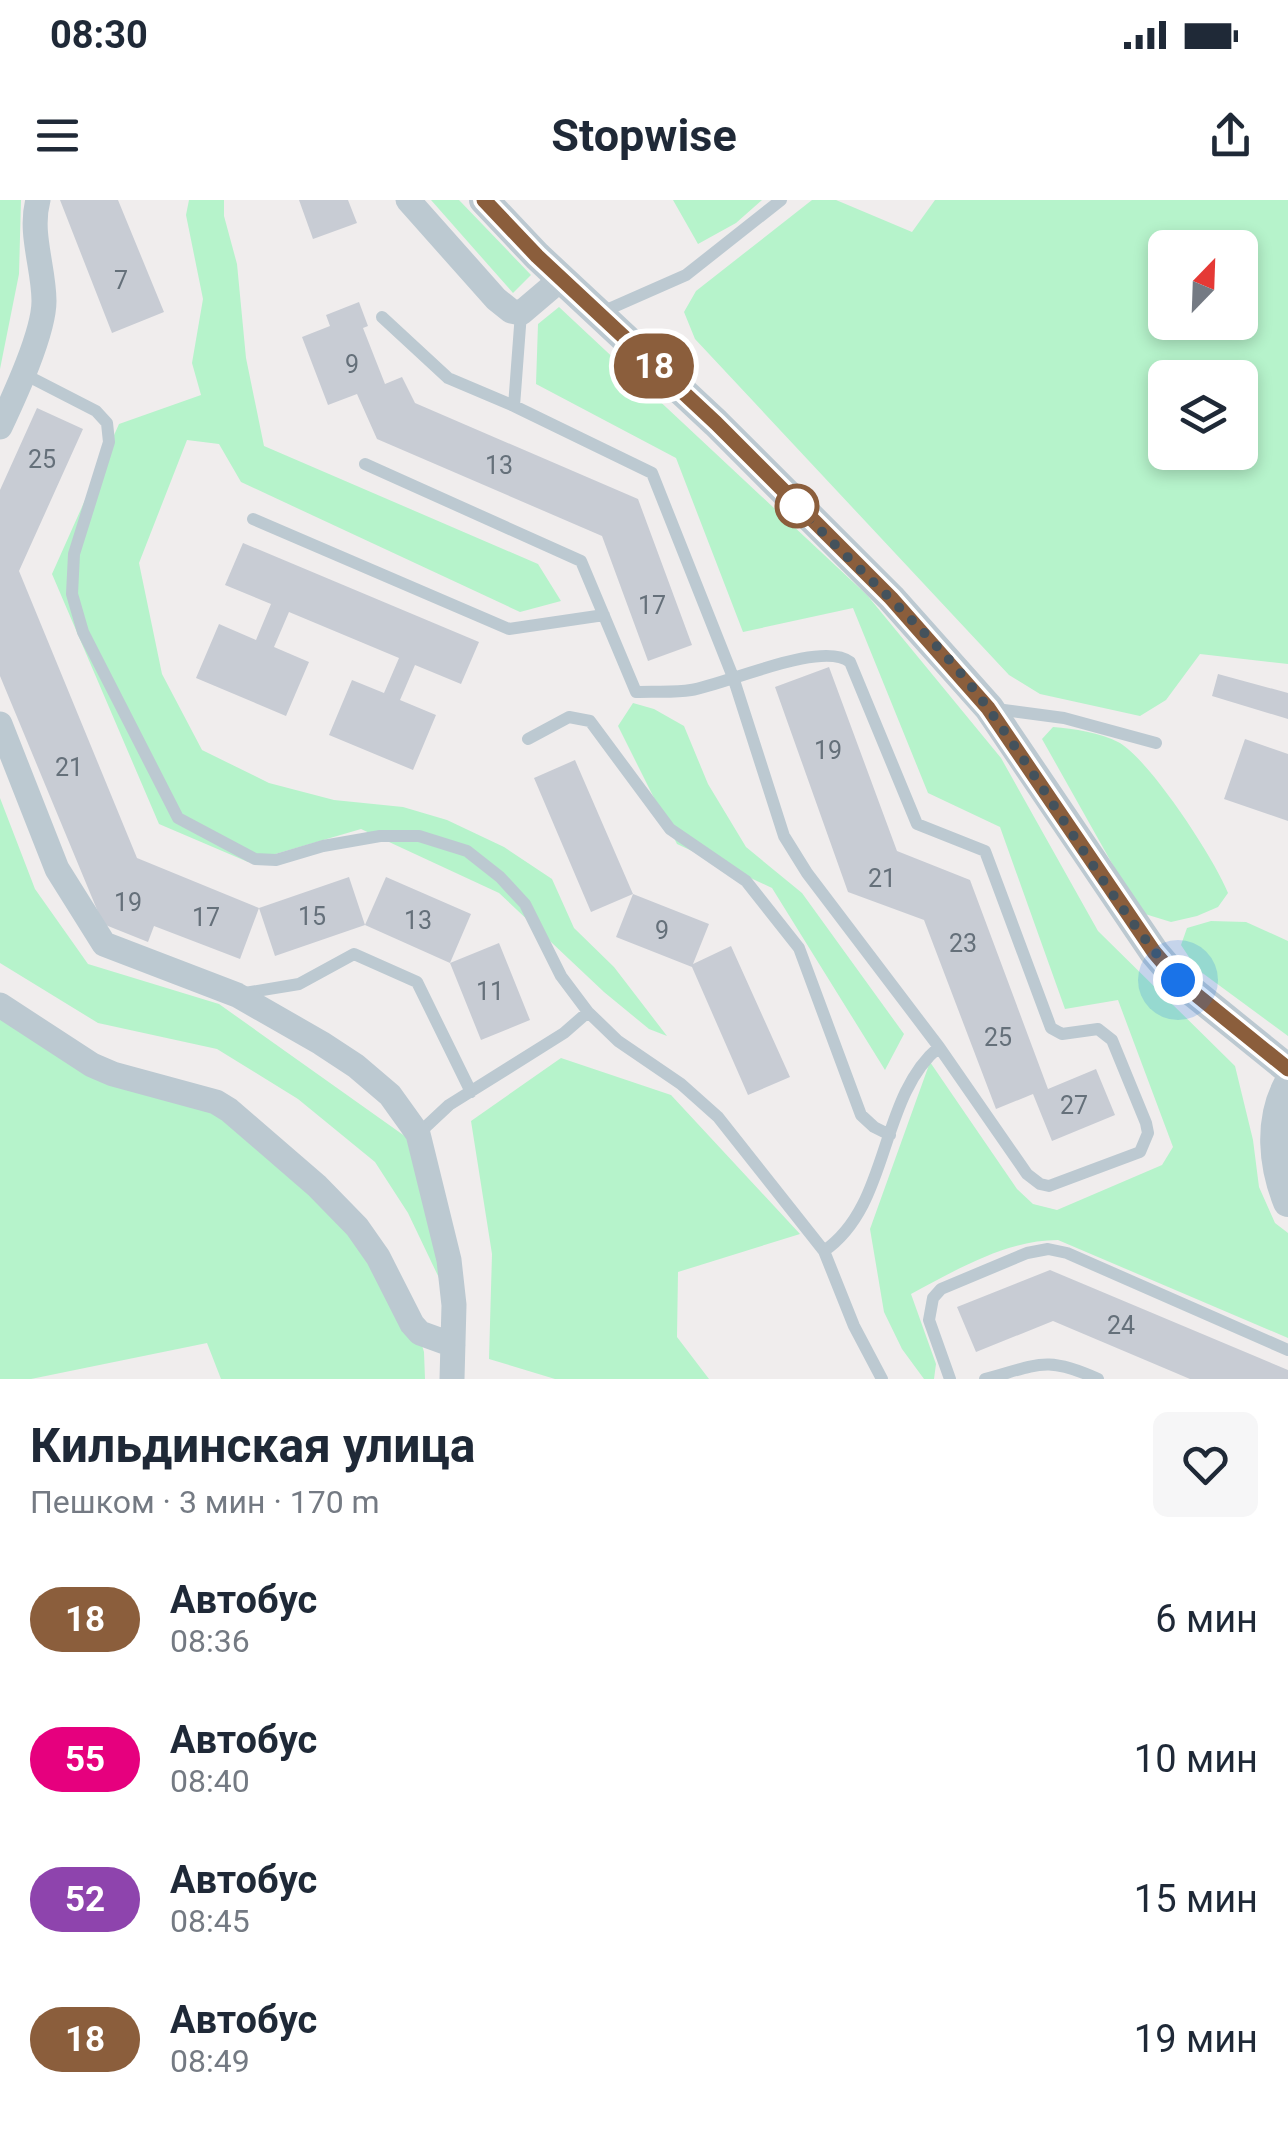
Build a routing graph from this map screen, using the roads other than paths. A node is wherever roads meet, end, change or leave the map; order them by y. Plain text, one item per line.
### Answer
1 (38, 200) edge
2 (408, 200) edge
3 (484, 200) edge
4 (781, 200) edge
5 (561, 279) junction
6 (521, 313) junction
7 (598, 314) junction
8 (382, 317) dead end
9 (24, 374) junction
10 (514, 406) junction
11 (0, 427) edge
12 (365, 464) dead end
13 (253, 519) dead end
14 (604, 615) junction
15 (734, 678) junction
16 (988, 708) junction
17 (0, 724) edge
18 (528, 739) dead end
19 (1156, 743) dead end
20 (237, 995) junction
21 (0, 1005) edge
22 (588, 1012) junction
23 (939, 1047) junction
24 (1288, 1069) edge
25 (1288, 1085) edge
26 (471, 1092) junction
27 (418, 1134) junction
28 (890, 1135) junction
29 (1288, 1202) edge
30 (824, 1250) junction
31 (453, 1345) junction
32 (1288, 1350) edge
33 (452, 1379) edge
34 (882, 1379) edge
35 (950, 1379) edge
36 (985, 1379) edge
37 (1098, 1379) edge

1 - 9 street
2 - 6 street
3 - 5 street
4 - 7 lane
5 - 6 street
5 - 7 street
6 - 10 lane
7 - 16 street
8 - 10 lane
9 - 11 street
9 - 22 lane
10 - 15 lane
12 - 14 lane
13 - 14 lane
14 - 15 lane
15 - 23 lane
15 - 23 lane
16 - 19 lane
16 - 24 street
17 - 20 street
18 - 28 lane
20 - 26 lane
20 - 27 street
21 - 31 street
22 - 26 lane
22 - 30 lane
23 - 28 lane
25 - 29 street
26 - 27 lane
27 - 31 street
28 - 30 lane
30 - 34 lane
31 - 33 street
32 - 35 lane
36 - 37 lane

